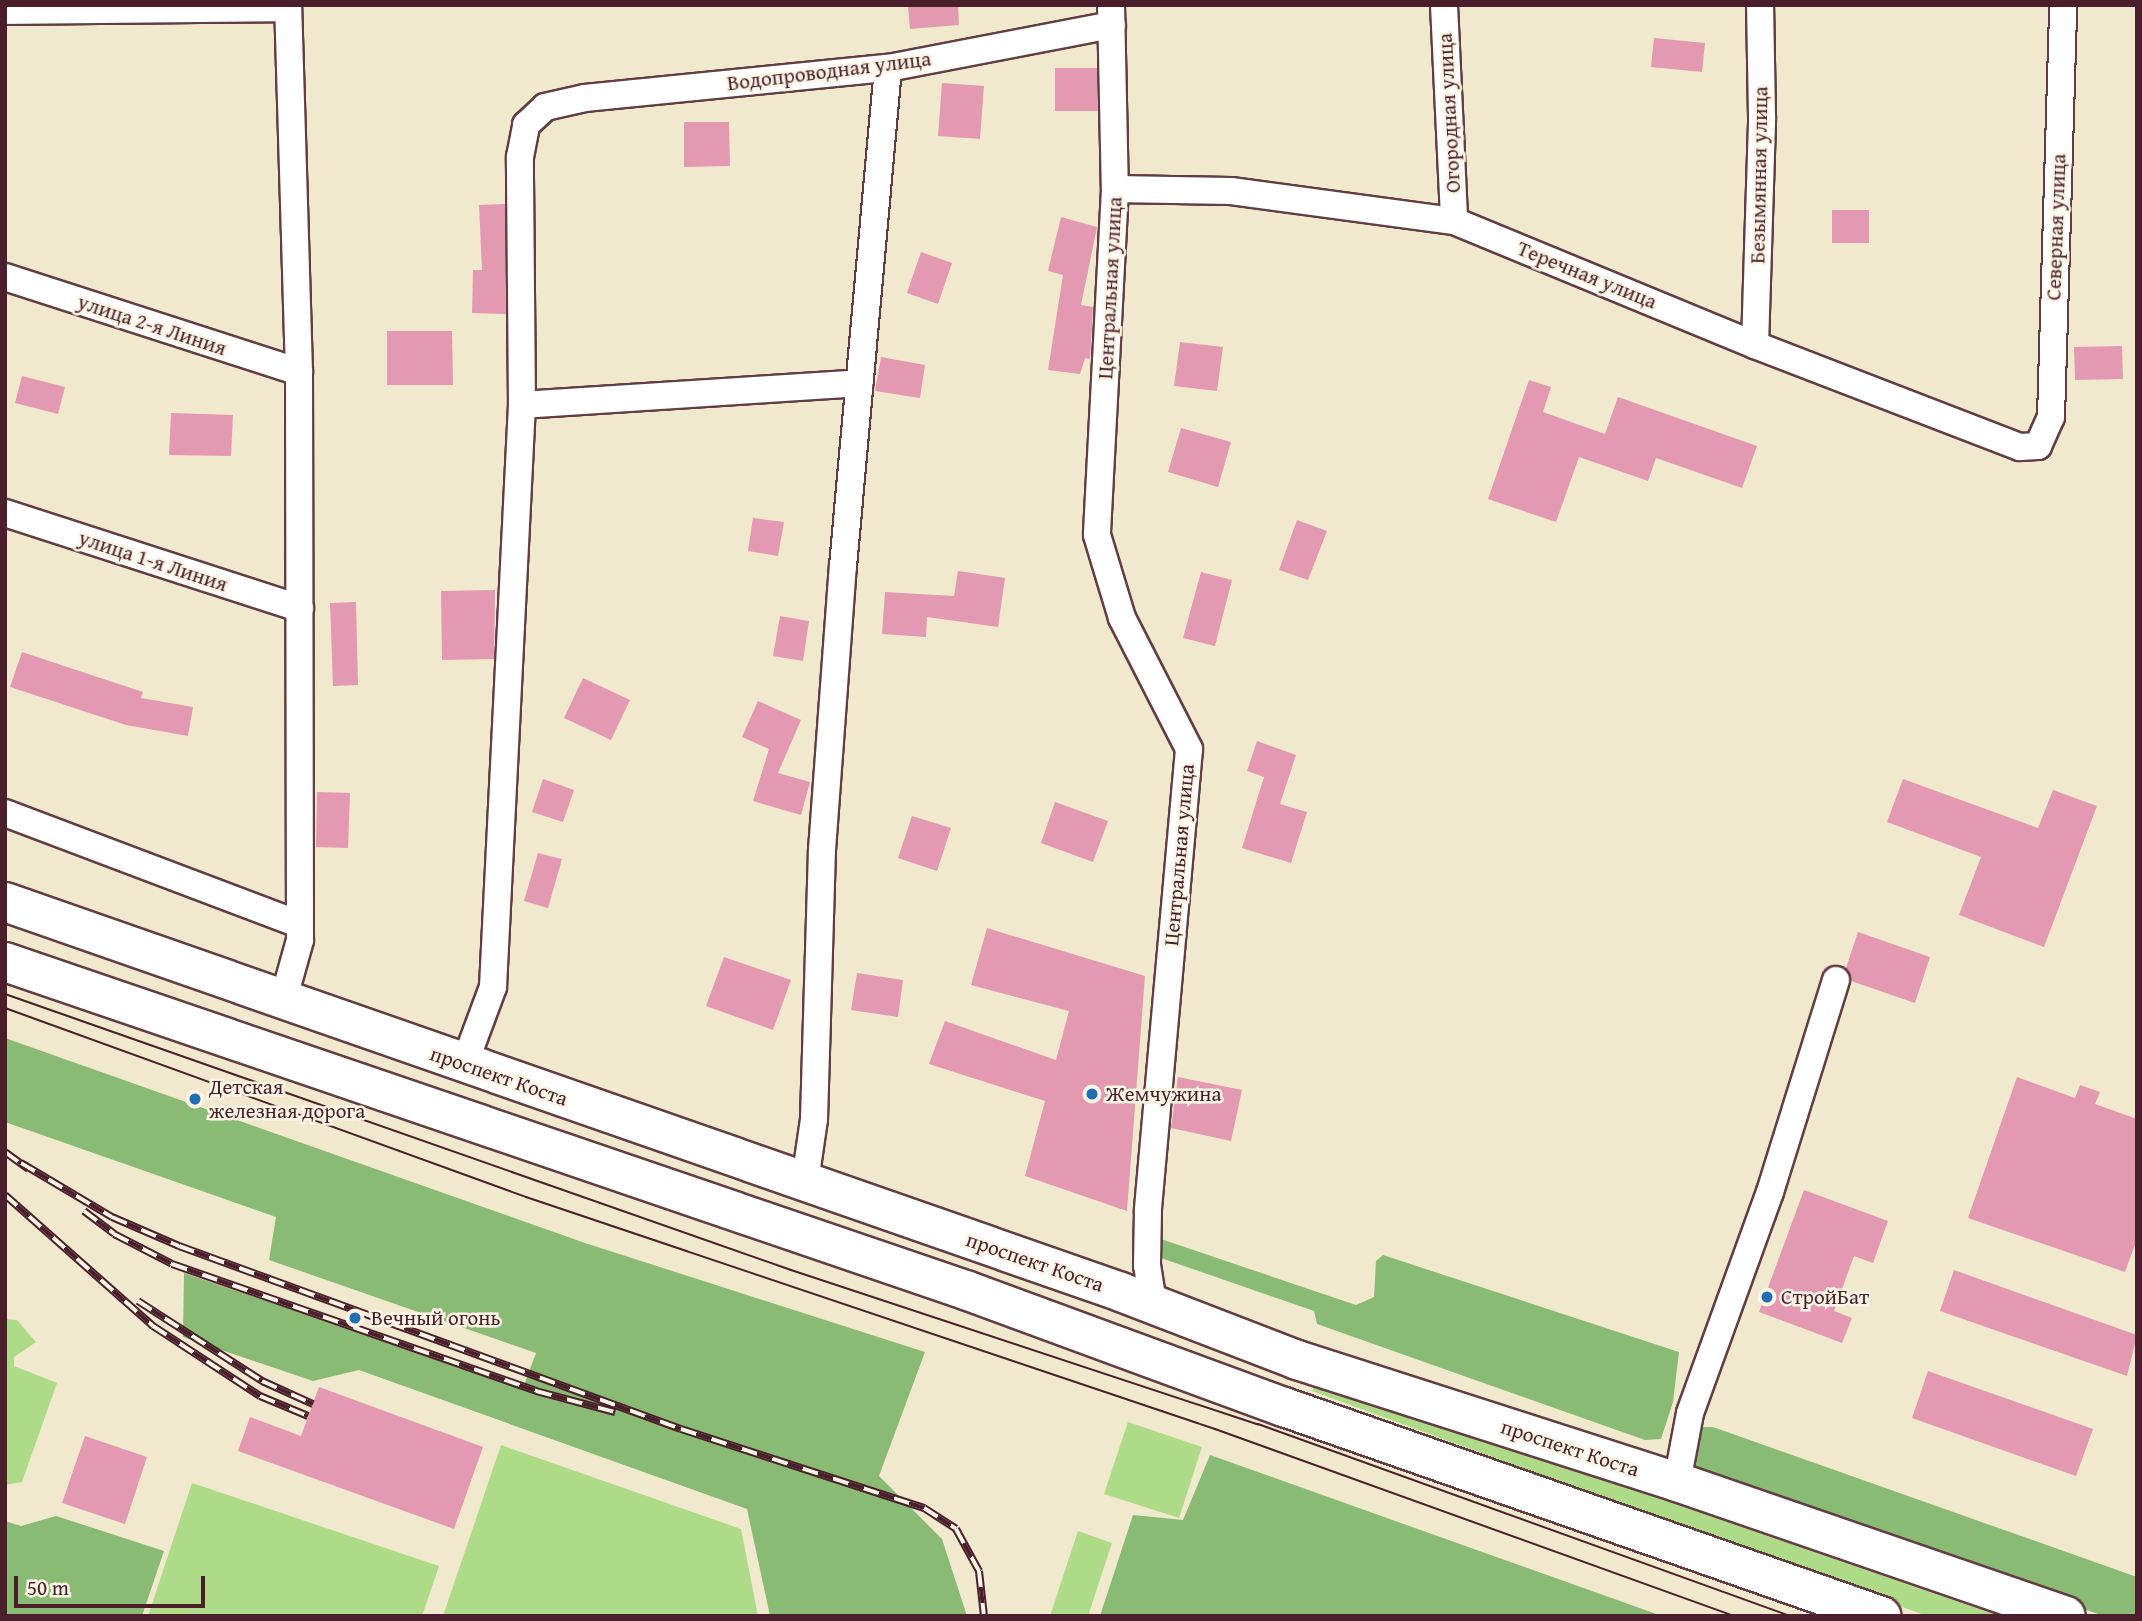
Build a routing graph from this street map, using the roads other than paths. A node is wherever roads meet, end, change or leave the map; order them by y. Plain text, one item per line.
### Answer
1 (1444, 5) edge
2 (1760, 5) edge
3 (2063, 5) edge
4 (288, 7) edge
5 (5, 11) edge
6 (1112, 15) edge
7 (888, 68) junction
8 (1115, 189) junction
9 (1454, 221) junction
10 (5, 277) edge
11 (1755, 345) junction
12 (299, 372) junction
13 (859, 383) junction
14 (522, 405) junction
15 (2038, 446) joint
16 (5, 513) edge
17 (300, 608) junction
18 (5, 813) edge
19 (5, 902) edge
20 (299, 924) junction
21 (5, 962) edge
22 (1836, 980) dead end
23 (283, 1001) junction
24 (464, 1065) junction
25 (805, 1181) junction
26 (1153, 1304) junction
27 (1210, 1326) junction
28 (1193, 1374) junction
29 (1677, 1482) junction
30 (1881, 1616) edge
31 (2066, 1616) edge

1 - 9 street, Огородная улица
2 - 11 street, Безымянная улица
3 - 15 street, Северная улица
4 - 5 street
4 - 12 street
6 - 7 street, Водопроводная улица
6 - 8 street, Центральная улица
7 - 13 street
7 - 14 street, Водопроводная улица
8 - 9 street, Теречная улица
8 - 26 street, Центральная улица
9 - 11 street, Теречная улица
10 - 12 street, улица 2-я Линия
11 - 15 street, Теречная улица
12 - 17 street
13 - 14 street
13 - 25 street
14 - 24 street
16 - 17 street, улица 1-я Линия
17 - 20 street
18 - 20 street
19 - 23 main road, проспект Коста
20 - 23 street
21 - 28 main road
22 - 29 street
23 - 24 main road, проспект Коста
24 - 25 main road, проспект Коста
25 - 26 main road, проспект Коста
26 - 27 main road, проспект Коста
27 - 28 main road
27 - 29 main road, проспект Коста
28 - 30 main road
29 - 31 main road, проспект Коста

